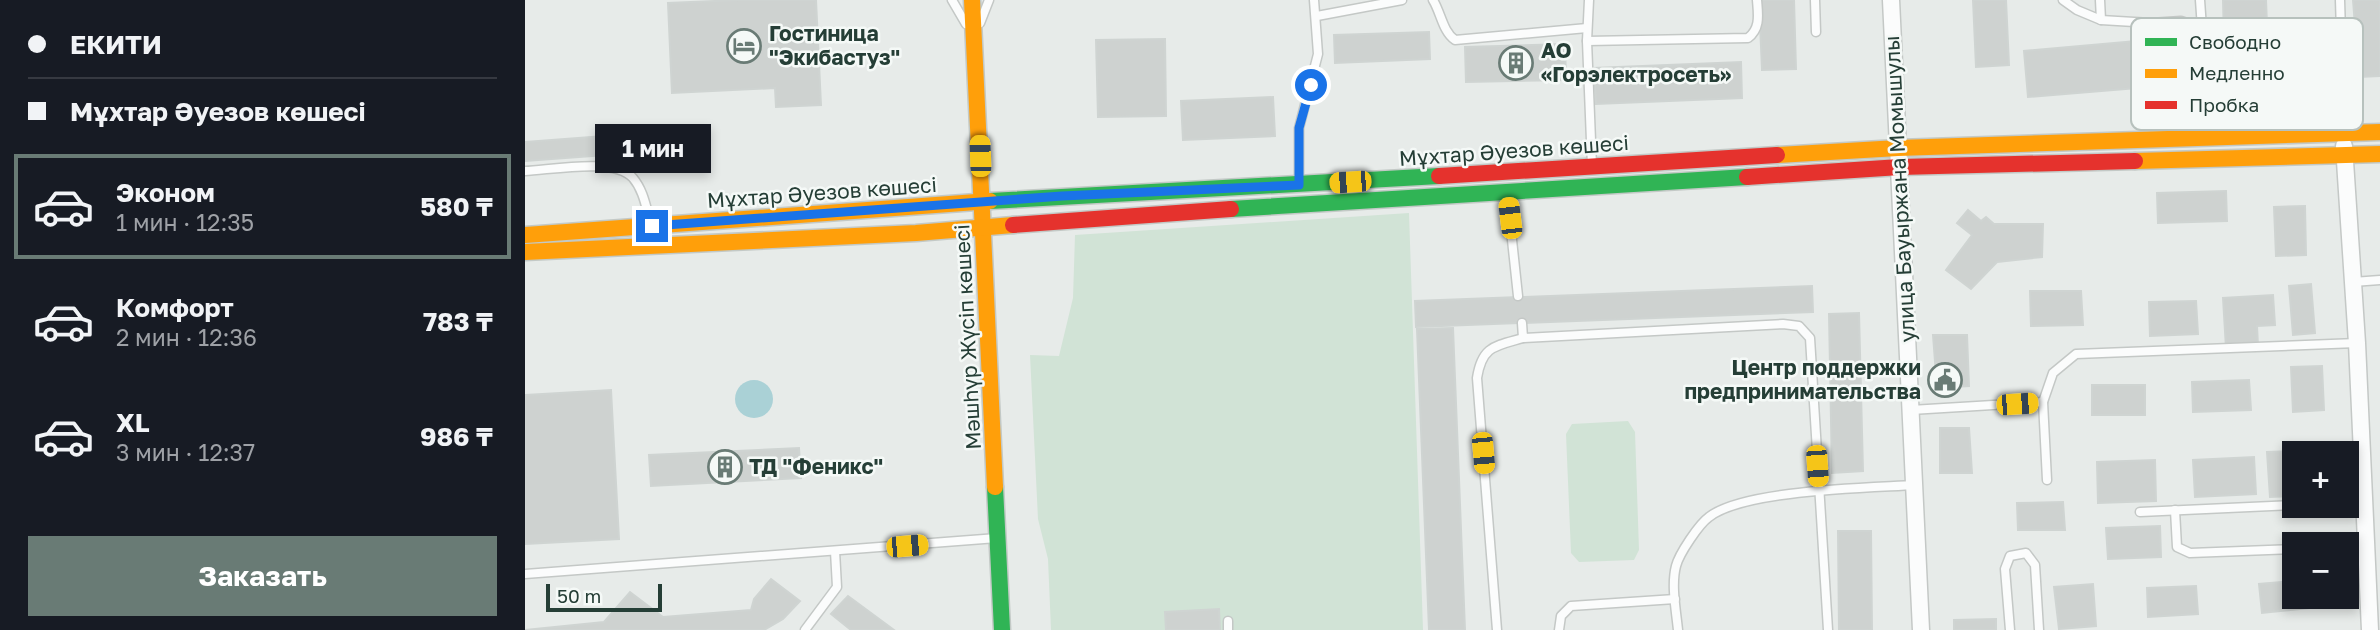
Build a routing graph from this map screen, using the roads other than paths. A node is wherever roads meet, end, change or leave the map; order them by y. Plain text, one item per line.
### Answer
1 (952, 0) edge
2 (972, 0) edge
3 (989, 0) edge
4 (1314, 0) edge
5 (1402, 0) edge
6 (1433, 0) edge
7 (1589, 0) edge
8 (1757, 0) edge
9 (1815, 0) edge
10 (1891, 0) edge
11 (2063, 0) edge
12 (2100, 0) edge
13 (2200, 0) edge
14 (2340, 0) edge
15 (1317, 16) junction
16 (2201, 18) edge
17 (2341, 18) edge
18 (2101, 20) junction
19 (2131, 22) edge
20 (1587, 27) junction
21 (1816, 32) dead end
22 (974, 38) junction
23 (1587, 41) junction
24 (2227, 130) edge
25 (2344, 130) edge
26 (2380, 132) edge
27 (2344, 133) junction
28 (2228, 138) junction
29 (1898, 149) junction
30 (2380, 154) edge
31 (2344, 155) junction
32 (1593, 167) junction
33 (1900, 167) junction
34 (525, 171) edge
35 (1503, 173) junction
36 (1299, 185) junction
37 (1593, 187) junction
38 (1507, 192) junction
39 (982, 201) junction
40 (652, 226) junction
41 (984, 226) junction
42 (525, 235) edge
43 (525, 252) edge
44 (2380, 280) edge
45 (2353, 282) junction
46 (1518, 296) dead end
47 (1522, 323) dead end
48 (1523, 338) junction
49 (2357, 343) junction
50 (2043, 402) junction
51 (1911, 411) junction
52 (2047, 481) dead end
53 (1914, 485) junction
54 (1819, 492) junction
55 (2359, 502) edge
56 (2364, 502) junction
57 (2282, 506) edge
58 (2175, 510) junction
59 (2140, 512) dead end
60 (998, 538) junction
61 (2359, 546) edge
62 (2366, 546) junction
63 (2282, 549) edge
64 (835, 551) junction
65 (525, 574) edge
66 (1675, 599) junction
67 (805, 630) edge
68 (1002, 630) edge
69 (1497, 630) edge
70 (1559, 630) edge
71 (1678, 630) edge
72 (1828, 630) edge
73 (1921, 630) edge
74 (2010, 630) edge
75 (2039, 630) edge
76 (2370, 630) edge

1 - 22 lane
2 - 22 street, Мәшһүр Жүсіп көшесі
3 - 22 lane
4 - 15 lane
5 - 15 lane
6 - 20 lane
7 - 20 lane
8 - 23 lane
9 - 21 lane
10 - 29 street, улица Бауыржана Момышулы
11 - 18 lane
12 - 18 lane
13 - 16 lane
14 - 17 lane
15 - 36 lane
18 - 19 lane
20 - 23 lane
22 - 39 street, Мәшһүр Жүсіп көшесі
23 - 32 lane
24 - 28 lane
25 - 27 lane
26 - 27 street, Мұхтар Әуезов көшесі
27 - 28 street, Мұхтар Әуезов көшесі
27 - 31 street
28 - 29 street, Мұхтар Әуезов көшесі
29 - 32 street, Мұхтар Әуезов көшесі
29 - 33 street, улица Бауыржана Момышулы
30 - 31 street, Мұхтар Әуезов көшесі
31 - 33 street, Мұхтар Әуезов көшесі
31 - 45 street
32 - 35 street, Мұхтар Әуезов көшесі
32 - 37 lane
33 - 37 street, Мұхтар Әуезов көшесі
33 - 51 street, улица Бауыржана Момышулы
34 - 40 lane
35 - 36 street, Мұхтар Әуезов көшесі
35 - 38 lane
36 - 39 street, Мұхтар Әуезов көшесі
37 - 38 street, Мұхтар Әуезов көшесі
38 - 41 street, Мұхтар Әуезов көшесі
38 - 46 lane
39 - 40 street, Мұхтар Әуезов көшесі
39 - 41 street, Мәшһүр Жүсіп көшесі
40 - 42 street, Мұхтар Әуезов көшесі
41 - 43 street, Мұхтар Әуезов көшесі
41 - 60 street, Мәшһүр Жүсіп көшесі
44 - 45 lane
45 - 49 street
47 - 48 lane
48 - 54 lane
48 - 69 lane
49 - 50 lane
49 - 56 street
50 - 51 lane
50 - 52 lane
51 - 53 street, улица Бауыржана Момышулы
53 - 54 lane
53 - 73 street, улица Бауыржана Момышулы
54 - 66 lane
54 - 72 lane
55 - 56 lane
56 - 62 street
57 - 58 lane
58 - 59 lane
58 - 63 lane
60 - 64 lane
60 - 68 street, Мәшһүр Жүсіп көшесі
61 - 62 lane
62 - 76 street
64 - 65 lane
64 - 67 lane
66 - 70 lane
66 - 71 lane
74 - 75 lane

